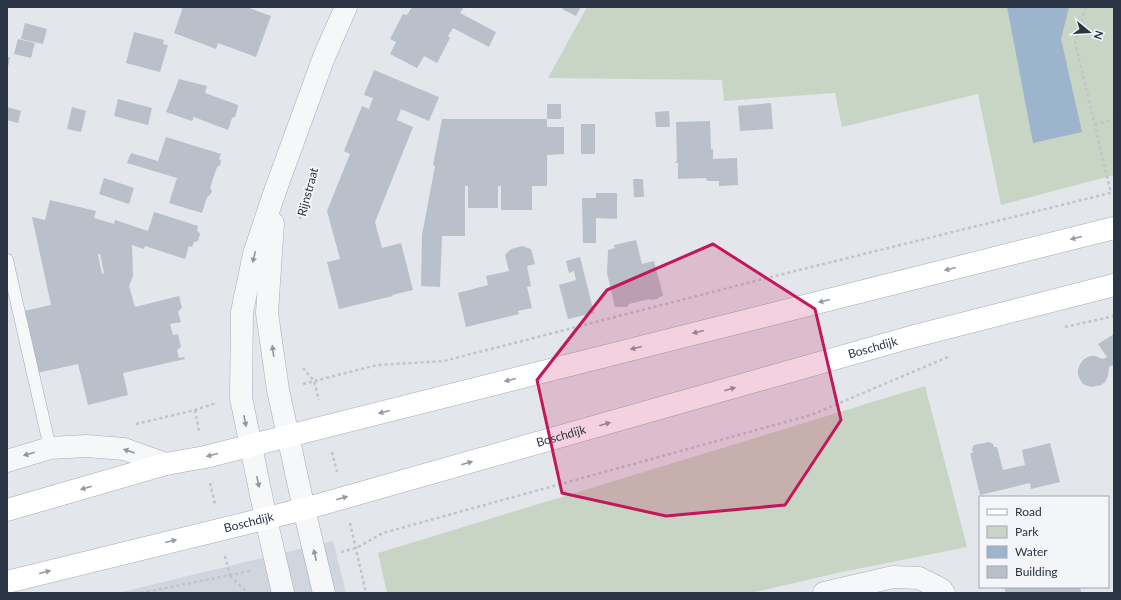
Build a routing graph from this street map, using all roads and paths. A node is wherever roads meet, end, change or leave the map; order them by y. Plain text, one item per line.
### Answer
1 (346, 7) edge
2 (1086, 7) edge
3 (1114, 119) edge
4 (1095, 124) junction
5 (312, 173) dead end
6 (1112, 192) edge
7 (274, 194) junction
8 (300, 219) dead end
9 (1114, 228) edge
10 (7, 260) edge
11 (1114, 285) edge
12 (948, 357) dead end
13 (299, 364) dead end
14 (314, 381) junction
15 (214, 404) dead end
16 (325, 426) junction
17 (288, 435) junction
18 (250, 445) junction
19 (50, 448) junction
20 (205, 456) junction
21 (7, 461) edge
22 (166, 464) junction
23 (343, 498) junction
24 (304, 509) junction
25 (7, 510) edge
26 (266, 519) junction
27 (220, 530) junction
28 (356, 548) junction
29 (315, 558) junction
30 (276, 565) junction
31 (230, 576) junction
32 (7, 582) edge
33 (141, 593) edge
34 (248, 593) edge
35 (283, 593) edge
36 (324, 593) edge
37 (366, 593) edge
38 (824, 593) edge
39 (944, 593) edge

1 - 7 street
2 - 4 path
3 - 4 path
4 - 6 path
5 - 8 path, Rijnstraat
6 - 14 path
17 -> 7 street
7 -> 18 street
9 -> 16 main road
10 - 19 lane
23 -> 11 main road, Boschdijk
12 - 28 path
13 - 14 path
14 - 16 path
15 - 20 path
16 - 17 main road
16 - 23 path
17 - 18 main road
17 - 24 street
18 -> 20 main road
18 -> 26 street
19 -> 21 street
22 -> 19 street
20 - 22 main road
20 - 27 path
22 -> 25 main road
24 -> 23 main road, Boschdijk
23 - 28 path
24 - 26 main road, Boschdijk
29 -> 24 street
26 - 27 main road, Boschdijk
26 - 30 street
27 - 31 path
32 -> 27 main road, Boschdijk
28 - 29 path
28 - 37 path
29 - 36 street
30 - 31 path
30 - 35 street
31 - 33 path
31 - 34 path
38 - 39 street

